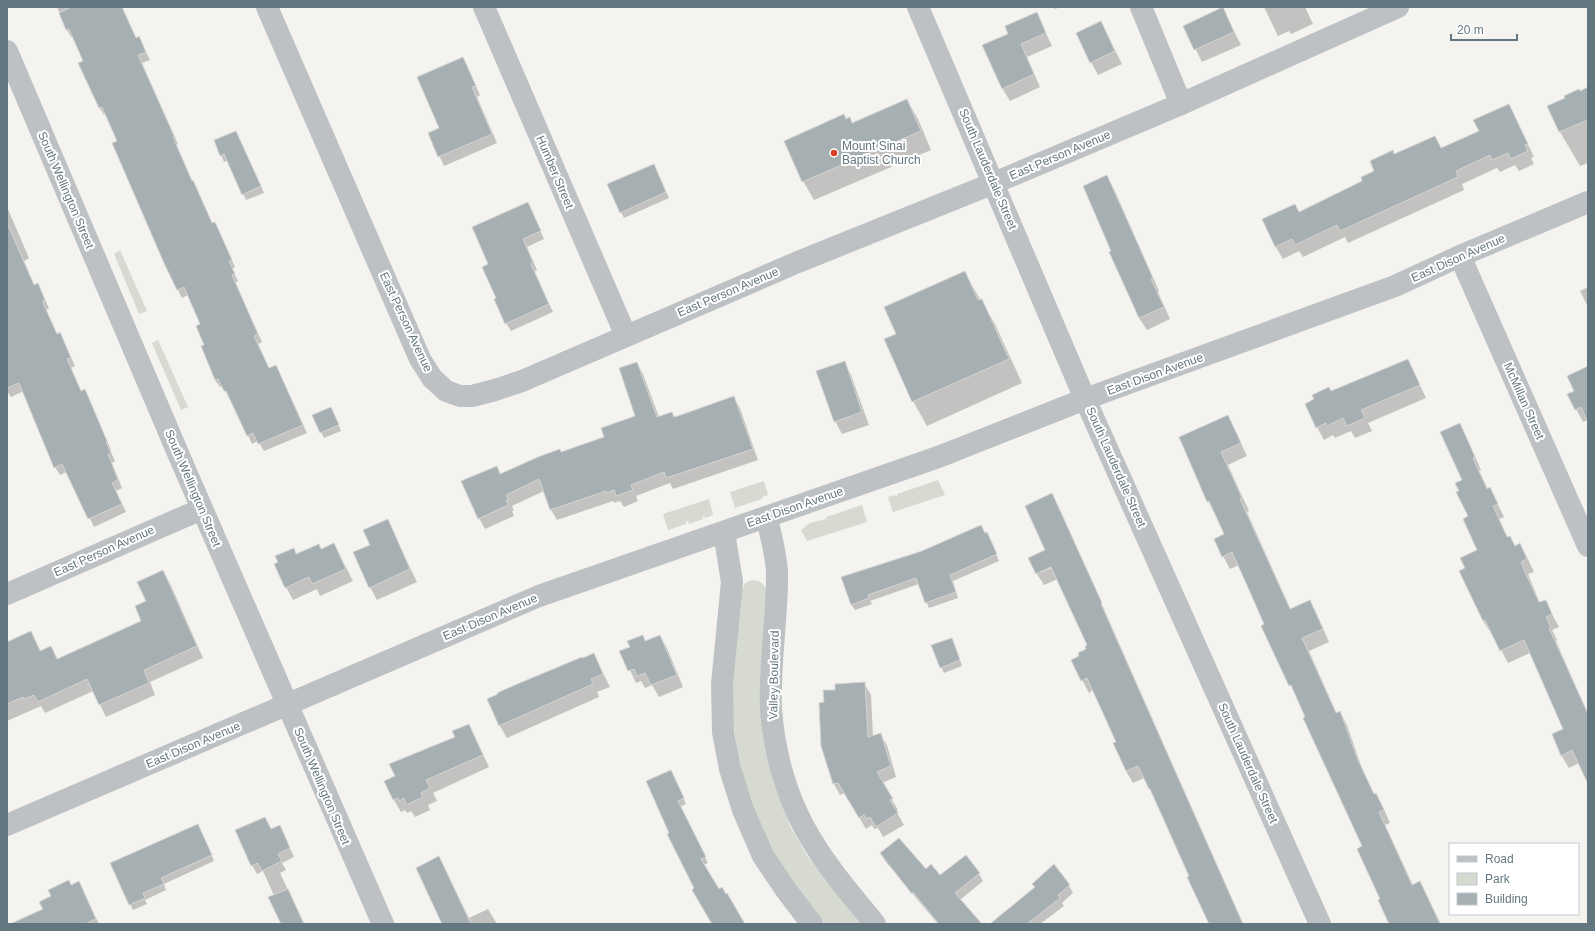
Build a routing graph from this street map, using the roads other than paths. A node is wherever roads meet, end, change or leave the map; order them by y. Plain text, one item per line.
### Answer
1 (267, 7) edge
2 (484, 7) edge
3 (918, 7) edge
4 (1141, 7) edge
5 (1398, 7) edge
6 (1376, 11) edge
7 (7, 51) edge
8 (1181, 104) junction
9 (994, 183) junction
10 (1588, 202) edge
11 (1460, 256) junction
12 (626, 336) junction
13 (1085, 399) junction
14 (202, 509) junction
15 (767, 517) junction
16 (724, 532) junction
17 (1588, 546) edge
18 (7, 594) edge
19 (287, 704) junction
20 (7, 825) edge
21 (383, 924) edge
22 (812, 924) edge
23 (875, 924) edge
24 (1320, 924) edge

1 - 12 street, East Person Avenue
2 - 12 street, Humber Street
3 - 9 street, South Lauderdale Street
4 - 8 street
5 - 6 street, East Person Avenue
6 - 8 street, East Person Avenue
7 - 14 street, South Wellington Street
8 - 9 street, East Person Avenue
9 - 12 street, East Person Avenue
9 - 13 street, South Lauderdale Street
10 - 11 street, East Dison Avenue
11 - 13 street, East Dison Avenue
11 - 17 street, McMillan Street
13 - 15 street, East Dison Avenue
13 - 24 street, South Lauderdale Street
14 - 18 street, East Person Avenue
14 - 19 street, South Wellington Street
15 - 16 street, East Dison Avenue
15 - 23 street, Valley Boulevard
16 - 19 street, East Dison Avenue
16 - 22 street
19 - 20 street, East Dison Avenue
19 - 21 street, South Wellington Street

